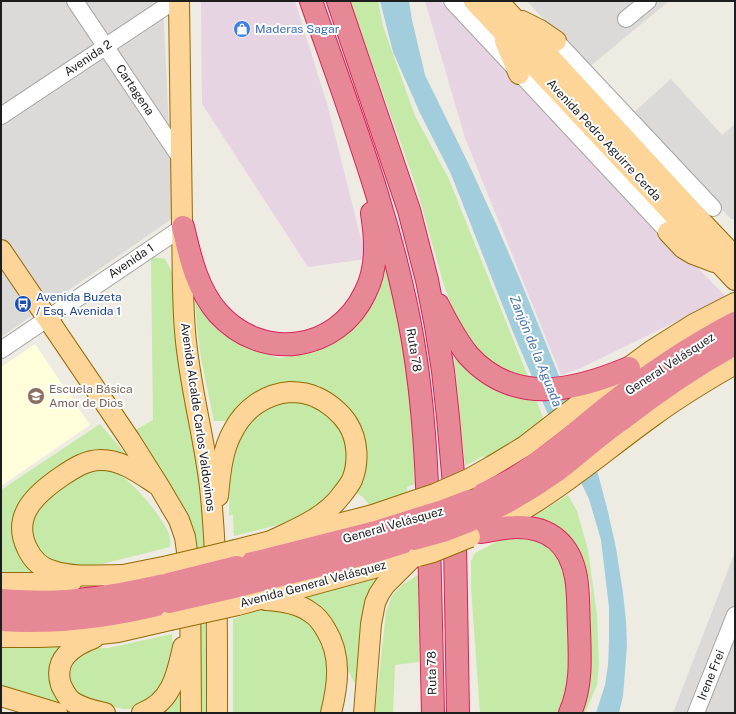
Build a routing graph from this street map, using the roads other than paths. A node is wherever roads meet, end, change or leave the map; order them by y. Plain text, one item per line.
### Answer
1 (75, 1) edge
2 (174, 1) edge
3 (179, 1) edge
4 (311, 1) edge
5 (338, 1) edge
6 (452, 1) edge
7 (474, 1) edge
8 (498, 1) edge
9 (648, 1) edge
10 (626, 19) dead end
11 (506, 22) junction
12 (556, 41) joint
13 (106, 46) junction
14 (519, 74) junction
15 (597, 97) junction
16 (1, 116) edge
17 (362, 146) junction
18 (181, 159) junction
19 (707, 214) junction
20 (182, 227) junction
21 (668, 232) joint
22 (735, 237) edge
23 (1, 250) edge
24 (728, 260) edge
25 (427, 280) junction
26 (735, 280) edge
27 (735, 303) edge
28 (48, 318) junction
29 (735, 323) edge
30 (735, 344) edge
31 (1, 350) edge
32 (735, 364) edge
33 (629, 368) joint
34 (588, 421) junction
35 (558, 468) junction
36 (159, 486) junction
37 (472, 523) junction
38 (213, 530) junction
39 (415, 535) junction
40 (269, 542) junction
41 (123, 575) junction
42 (241, 582) junction
43 (1, 583) edge
44 (169, 593) junction
45 (1, 600) edge
46 (735, 615) edge
47 (191, 618) junction
48 (1, 620) edge
49 (118, 632) junction
50 (456, 636) junction
51 (1, 637) edge
52 (337, 663) junction
53 (217, 691) junction
54 (1, 696) edge
55 (364, 707) edge
56 (57, 713) edge
57 (105, 713) edge
58 (142, 713) edge
59 (191, 713) edge
60 (217, 713) edge
61 (224, 713) edge
62 (331, 713) edge
63 (433, 713) edge
64 (458, 713) edge
65 (474, 713) edge
66 (570, 713) edge
67 (696, 713) edge

1 - 13 street, Cartagena
2 - 13 street, Avenida 2
3 - 18 main road, Avenida Alcalde Carlos Valdovinos
4 - 17 highway, Ruta 78
5 - 25 highway, Ruta 78
6 - 14 street, Avenida Pedro Aguirre Cerda
7 - 11 main road, Avenida Pedro Aguirre Cerda
8 - 11 main road, Avenida Pedro Aguirre Cerda
9 - 10 street
11 - 12 main road
11 - 14 main road
11 - 15 main road, Avenida Pedro Aguirre Cerda
11 - 24 main road, Avenida Pedro Aguirre Cerda
12 - 15 street, Avenida Pedro Aguirre Cerda
13 - 16 street, Avenida 2
13 - 18 street, Cartagena
14 - 21 street, Avenida Pedro Aguirre Cerda
15 - 19 main road, Avenida Pedro Aguirre Cerda
17 - 20 highway
17 - 63 highway, Ruta 78
18 - 20 main road, Avenida Alcalde Carlos Valdovinos
19 - 22 main road
19 - 24 main road, Avenida Pedro Aguirre Cerda
20 - 28 street, Avenida 1
20 - 38 main road, Avenida Alcalde Carlos Valdovinos
21 - 24 main road
23 - 28 main road
24 - 26 main road, Avenida Pedro Aguirre Cerda
25 - 34 highway
25 - 50 highway, Ruta 78
27 - 33 main road
28 - 31 street, Avenida 1
28 - 36 main road
29 - 34 highway, General Velásquez
30 - 34 highway, General Velásquez
32 - 34 main road, Avenida General Velásquez
33 - 34 highway
34 - 35 highway, General Velásquez
34 - 39 main road, Avenida General Velásquez, bridge
35 - 37 highway, General Velásquez
35 - 37 main road, Avenida General Velásquez
36 - 41 main road
36 - 47 main road
37 - 39 highway, General Velásquez, bridge
37 - 39 main road, Avenida General Velásquez, bridge
37 - 66 highway
38 - 40 main road
38 - 53 main road, Avenida Alcalde Carlos Valdovinos
39 - 40 main road, Avenida General Velásquez
39 - 42 main road, Avenida General Velásquez
39 - 42 highway, General Velásquez
39 - 55 main road
40 - 42 main road, Avenida General Velásquez
41 - 43 main road, Avenida General Velásquez
41 - 44 main road, Avenida General Velásquez
42 - 44 highway, General Velásquez, bridge
42 - 44 main road, Avenida General Velásquez, bridge
42 - 52 main road
44 - 45 highway, General Velásquez
44 - 48 highway, General Velásquez
44 - 49 main road, Avenida General Velásquez
46 - 67 street, Irene Frei
47 - 58 main road
47 - 59 main road
49 - 51 main road, Avenida General Velásquez
49 - 57 main road
50 - 64 highway, Ruta 78
50 - 65 highway
52 - 55 main road
52 - 62 main road
53 - 60 main road, Avenida Alcalde Carlos Valdovinos
53 - 61 main road
54 - 56 main road

